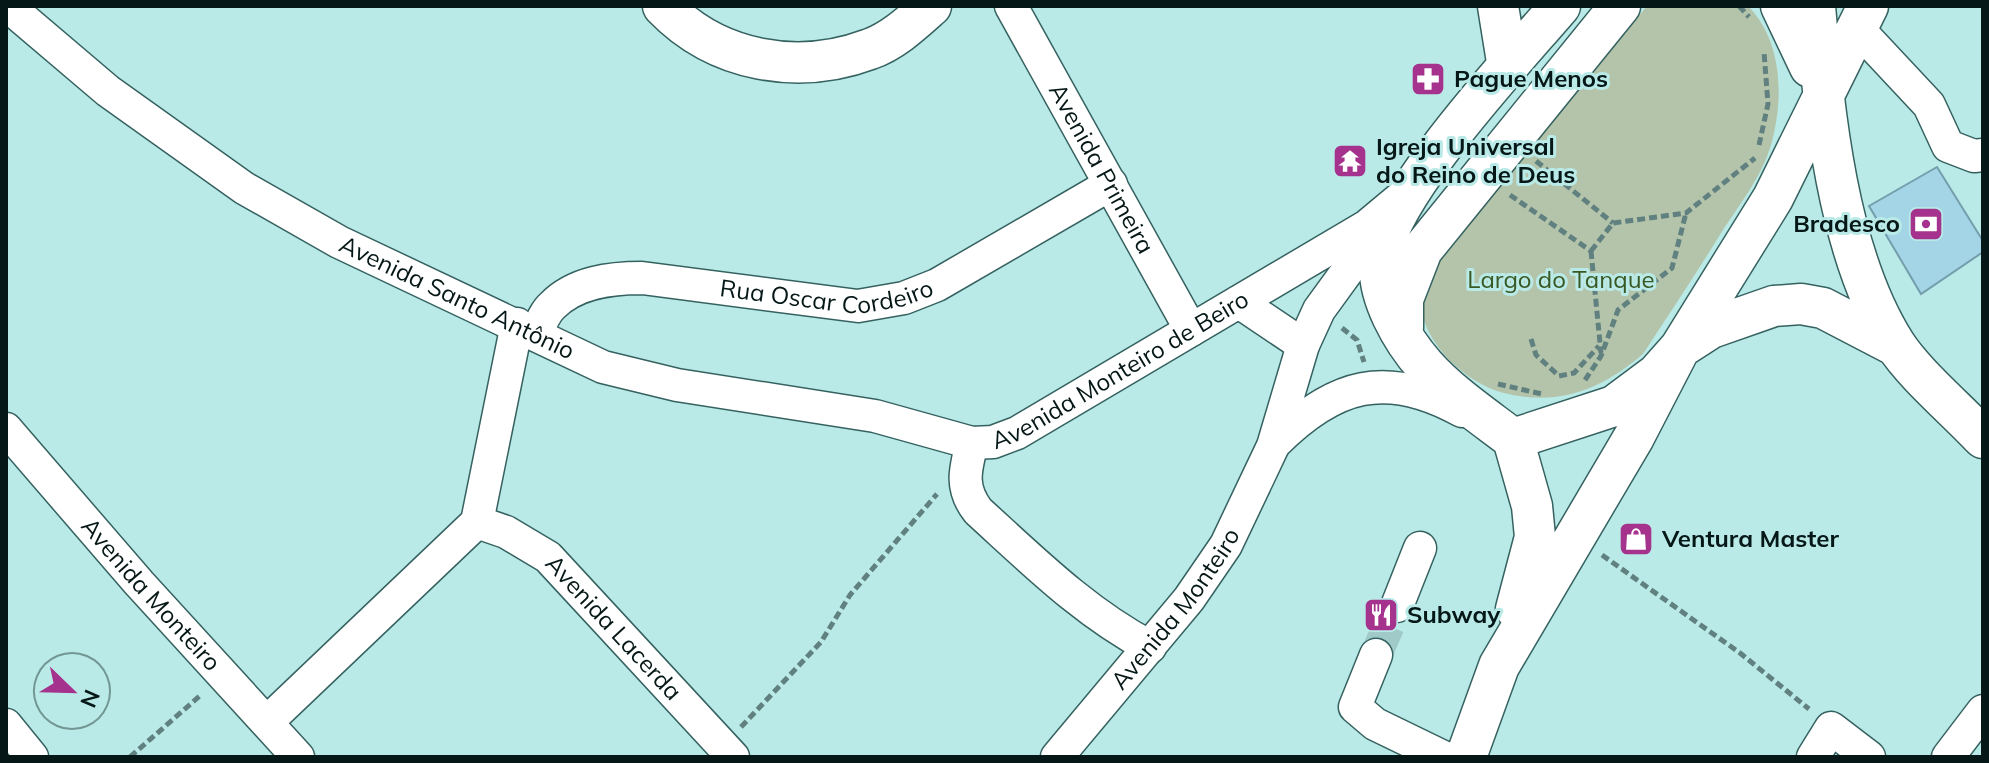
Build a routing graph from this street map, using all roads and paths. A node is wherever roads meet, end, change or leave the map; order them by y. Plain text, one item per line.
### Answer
1 (8, 6) edge
2 (663, 6) edge
3 (931, 6) edge
4 (1011, 6) edge
5 (1498, 6) edge
6 (1560, 6) edge
7 (1620, 6) edge
8 (1739, 6) edge
9 (1815, 6) edge
10 (1766, 14) edge
11 (1862, 17) edge
12 (1761, 41) dead end
13 (1508, 68) junction
14 (1823, 97) junction
15 (1983, 155) edge
16 (1523, 169) dead end
17 (1111, 184) junction
18 (1505, 191) dead end
19 (1406, 193) junction
20 (1686, 213) junction
21 (1613, 223) junction
22 (1591, 251) junction
23 (1239, 302) junction
24 (1319, 310) junction
25 (526, 329) junction
26 (1191, 330) junction
27 (1403, 332) junction
28 (1531, 339) dead end
29 (1303, 345) junction
30 (1600, 345) junction
31 (1896, 346) junction
32 (1680, 348) junction
33 (1601, 356) junction
34 (1490, 379) dead end
35 (1288, 387) junction
36 (1574, 387) dead end
37 (1372, 388) junction
38 (1555, 392) dead end
39 (1321, 403) junction
40 (6, 429) edge
41 (1983, 438) edge
42 (1513, 439) junction
43 (1273, 446) junction
44 (969, 454) junction
45 (477, 522) junction
46 (1575, 536) junction
47 (1420, 548) dead end
48 (1397, 606) tunnel mouth
49 (1150, 647) junction
50 (1376, 655) tunnel mouth
51 (1499, 666) junction
52 (224, 674) junction
53 (1983, 711) edge
54 (267, 722) junction
55 (6, 725) edge
56 (1831, 728) junction
57 (728, 752) edge
58 (32, 757) edge
59 (130, 757) edge
60 (298, 757) edge
61 (1057, 757) edge
62 (1443, 757) edge
63 (1466, 757) edge
64 (1813, 757) edge
65 (1869, 757) edge
66 (1948, 757) edge

1 - 25 street, Avenida Santo Antônio
2 - 3 main road
4 - 17 street, Avenida Primeira
5 - 13 main road
6 - 13 main road
7 - 27 main road
8 - 10 path
9 - 14 main road
10 - 14 main road
11 - 14 main road
11 - 15 street
12 - 20 path
13 - 19 main road
14 - 31 main road
14 - 32 main road
16 - 21 path
17 - 25 street, Rua Oscar Cordeiro
17 - 26 street, Avenida Primeira
18 - 22 path
19 - 23 street
19 - 24 street
19 - 27 main road
20 - 21 path
20 - 33 path
21 - 22 path
22 - 30 path
23 - 26 street, Avenida Monteiro de Beiro
23 - 29 street, Avenida Monteiro de Beiro
24 - 29 street
24 - 37 path
25 - 44 street, Avenida Santo Antônio
25 - 45 street
26 - 44 street, Avenida Monteiro de Beiro
27 - 42 main road
28 - 30 path
29 - 35 street
30 - 33 path
31 - 32 main road
31 - 41 main road
32 - 42 main road
32 - 46 main road
33 - 36 path
34 - 38 path
35 - 39 street
35 - 43 street
37 - 39 street
37 - 42 street
39 - 43 street
40 - 52 street, Avenida Monteiro
42 - 51 main road
43 - 49 street, Avenida Monteiro
44 - 49 street
44 - 57 path, Avenida Monteiro de Beiro
45 - 54 street
45 - 57 street, Avenida Lacerda
46 - 51 main road
46 - 56 path
47 - 48 street
49 - 61 street, Avenida Monteiro
50 - 62 street
51 - 63 main road
52 - 54 street, Avenida Monteiro
52 - 59 path
53 - 66 street
54 - 60 street, Avenida Monteiro
55 - 58 street
56 - 64 street
56 - 65 street

